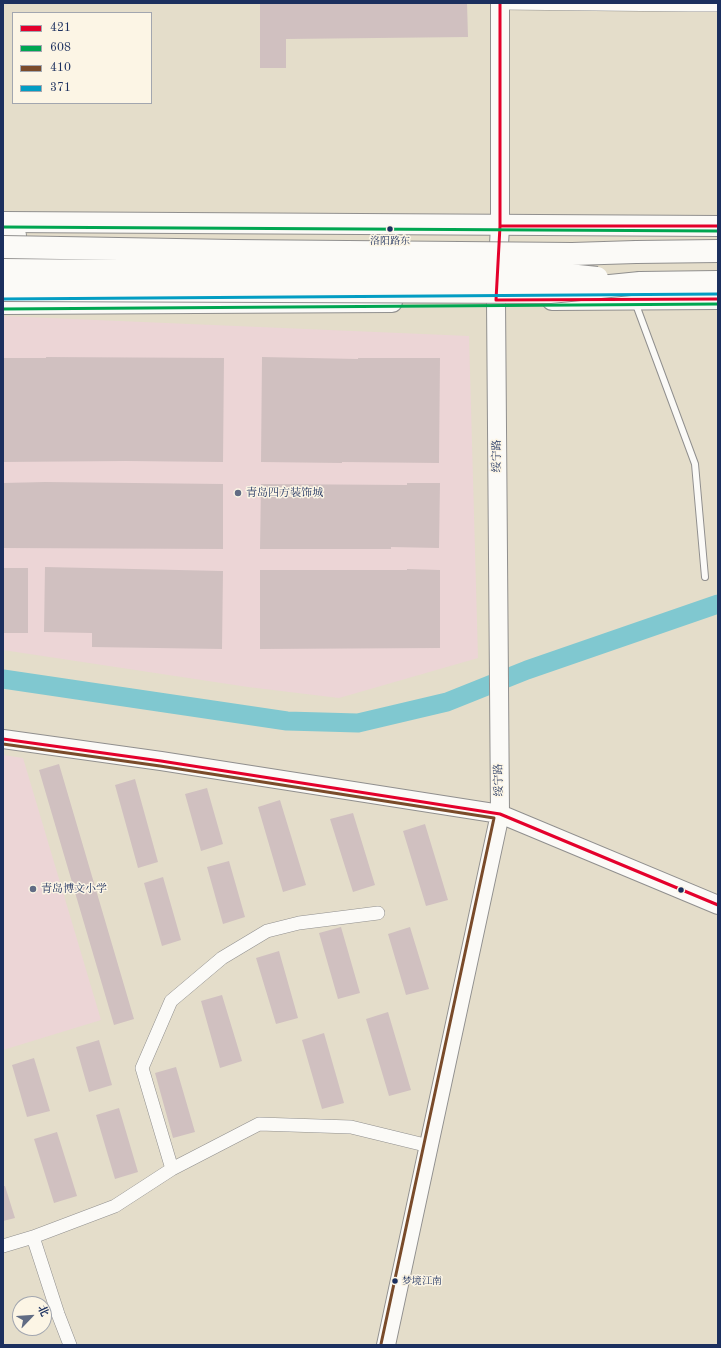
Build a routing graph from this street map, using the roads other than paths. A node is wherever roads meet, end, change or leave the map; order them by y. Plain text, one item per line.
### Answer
1 (500, 3) edge
2 (690, 4) edge
3 (718, 5) edge
4 (3, 222) edge
5 (500, 226) junction
6 (718, 226) edge
7 (3, 234) edge
8 (3, 247) edge
9 (718, 251) edge
10 (636, 252) junction
11 (3, 270) edge
12 (718, 282) edge
13 (3, 290) edge
14 (637, 291) junction
15 (718, 299) edge
16 (496, 300) junction
17 (3, 304) edge
18 (705, 577) dead end
19 (3, 738) edge
20 (500, 814) junction
21 (718, 905) edge
22 (378, 913) dead end
23 (429, 1146) junction
24 (172, 1169) junction
25 (33, 1237) junction
26 (3, 1246) edge
27 (70, 1345) edge
28 (386, 1345) edge

1 - 2 street
1 - 5 street, 绥宁路
2 - 3 street
4 - 5 main road
5 - 6 main road
5 - 16 street, 绥宁路
7 - 10 highway, bridge
8 - 10 highway, bridge
9 - 10 highway
11 - 14 highway, bridge
12 - 14 highway
13 - 14 highway, bridge
14 - 15 main road
14 - 16 main road
14 - 18 lane
16 - 17 main road
16 - 20 street, 绥宁路
19 - 20 street
20 - 21 street
20 - 23 street, 绥宁路
22 - 24 street
23 - 24 street
23 - 28 street, 绥宁路
24 - 25 street
25 - 26 street
25 - 27 street

